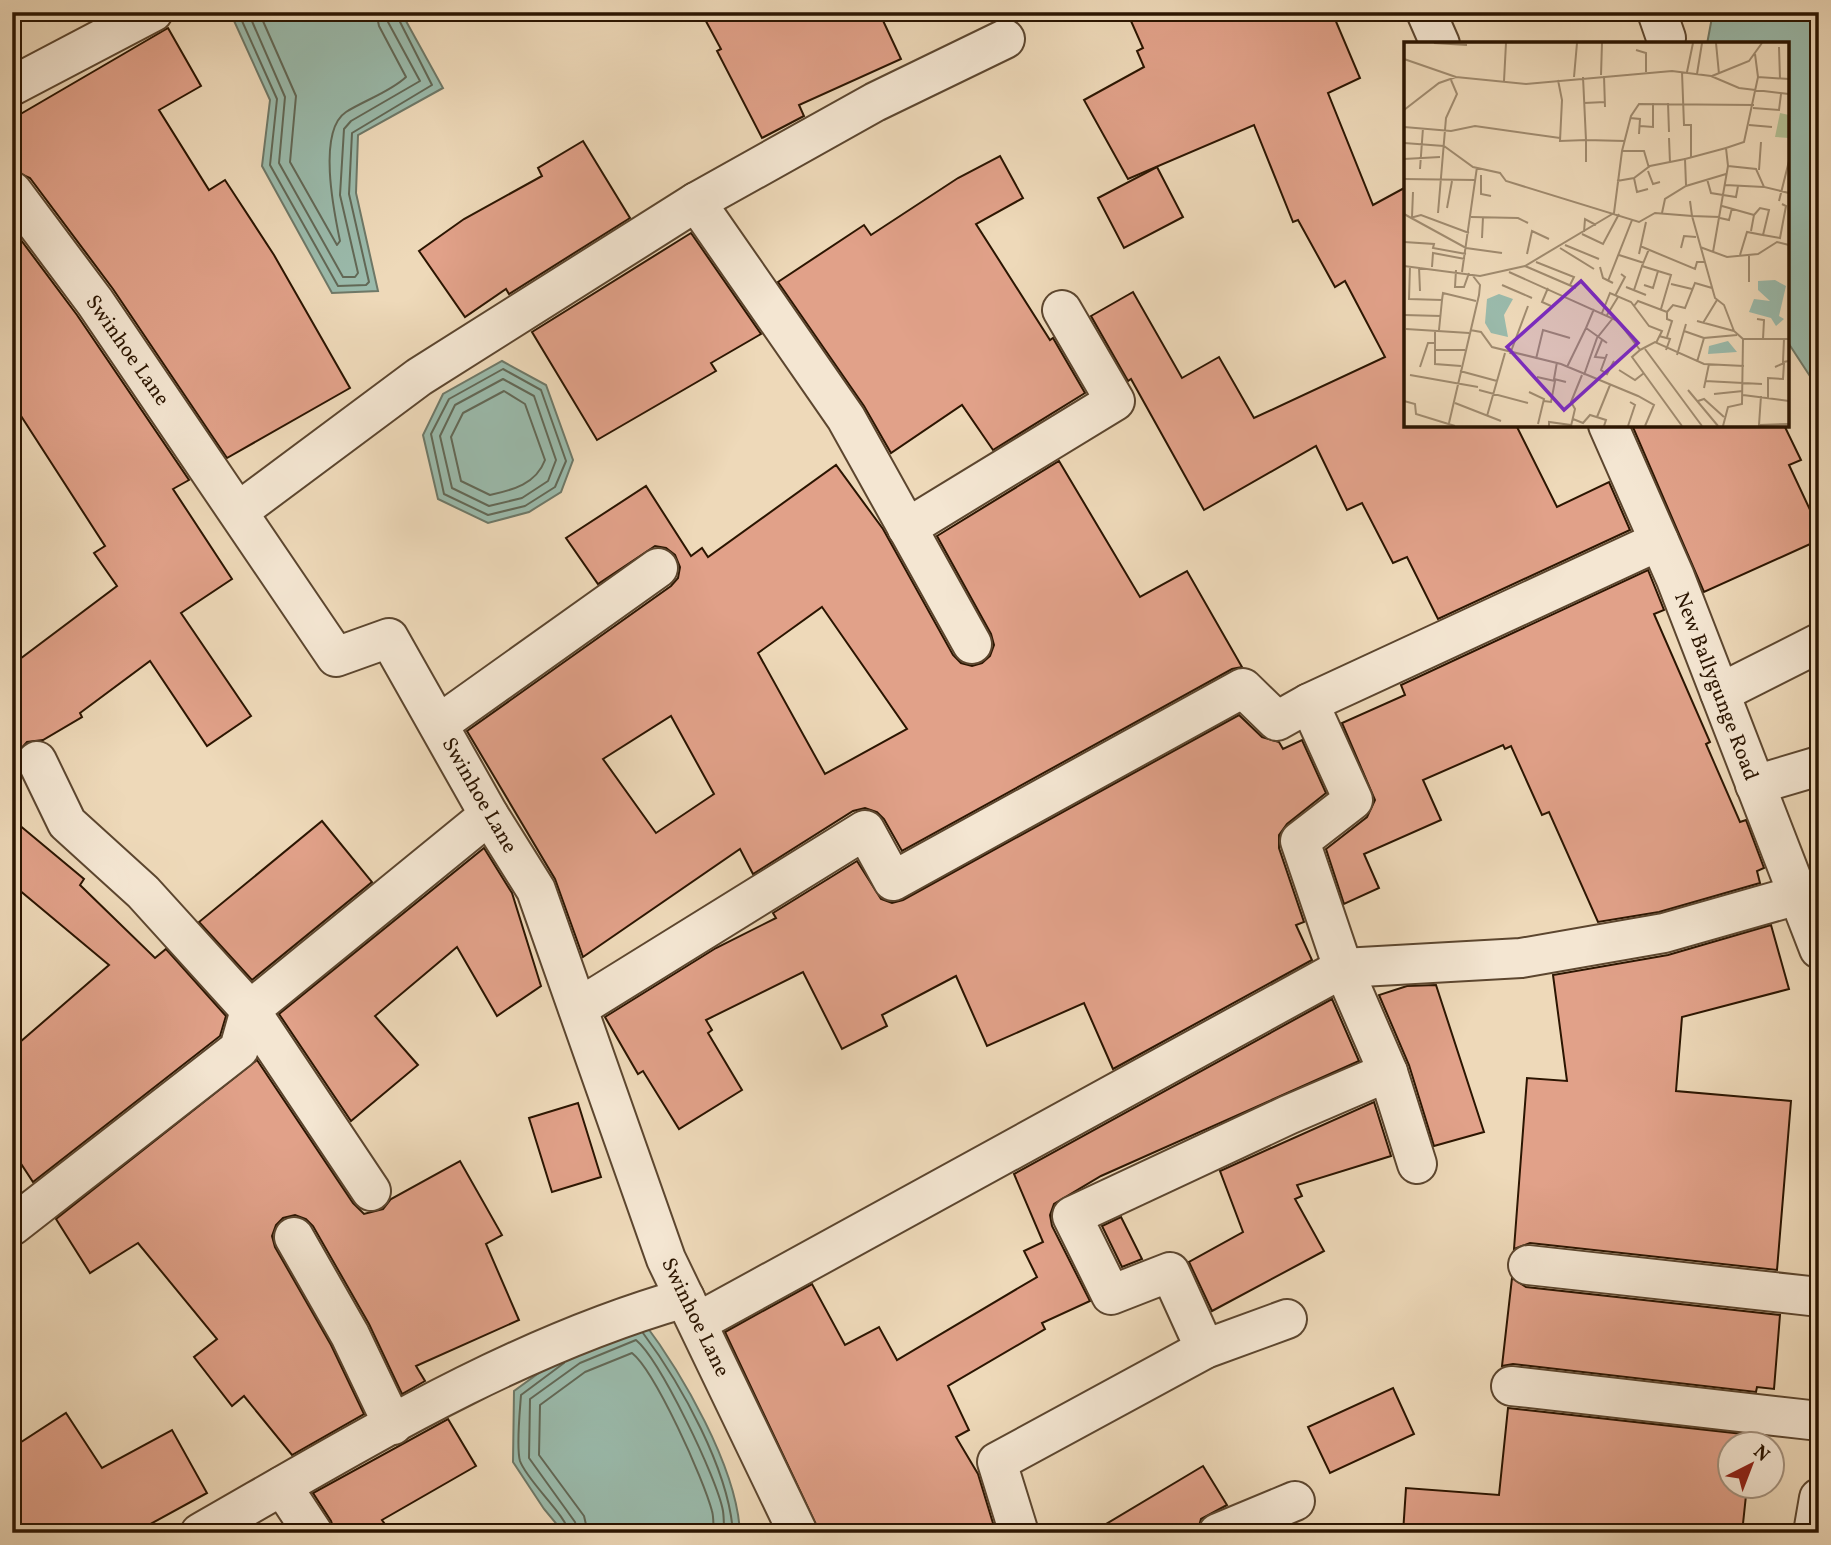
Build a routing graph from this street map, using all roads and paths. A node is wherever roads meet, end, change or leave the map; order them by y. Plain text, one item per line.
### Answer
1 (153, 12) edge
2 (1426, 12) edge
3 (1005, 39) dead end
4 (1439, 42) edge
5 (12, 86) edge
6 (12, 191) edge
7 (696, 202) junction
8 (1062, 310) dead end
9 (1609, 427) edge
10 (239, 511) junction
11 (907, 528) junction
12 (1659, 541) junction
13 (658, 568) dead end
14 (1819, 643) edge
15 (972, 645) dead end
16 (1720, 693) junction
17 (1309, 703) junction
18 (439, 724) junction
19 (37, 761) dead end
20 (1819, 766) edge
21 (1755, 785) junction
22 (489, 815) junction
23 (1798, 895) junction
24 (1819, 949) edge
25 (1343, 968) junction
26 (578, 1008) junction
27 (250, 1010) junction
28 (1388, 1072) junction
29 (1417, 1164) dead end
30 (371, 1191) dead end
31 (12, 1226) edge
32 (295, 1237) dead end
33 (1528, 1265) dead end
34 (1819, 1297) edge
35 (691, 1310) junction
36 (1287, 1319) dead end
37 (1205, 1349) junction
38 (1511, 1386) dead end
39 (1819, 1421) edge
40 (393, 1425) junction
41 (282, 1486) junction
42 (1819, 1498) edge
43 (1295, 1501) dead end
44 (200, 1533) edge
45 (313, 1533) edge
46 (798, 1533) edge
47 (1019, 1533) edge
48 (1218, 1533) edge
49 (1813, 1533) edge

1 - 5 street
2 - 4 street
3 - 7 street
6 - 10 street, Swinhoe Lane
7 - 10 street
7 - 11 street
8 - 11 street
9 - 12 street, New Ballygunge Road
10 - 18 street, Swinhoe Lane
11 - 15 street
12 - 16 street, New Ballygunge Road
12 - 17 street
13 - 18 street
14 - 16 street
16 - 21 street, New Ballygunge Road
17 - 25 street
17 - 26 street
18 - 22 street, Swinhoe Lane
19 - 27 street
20 - 21 street
21 - 23 street, New Ballygunge Road
22 - 26 street, Swinhoe Lane
22 - 27 street
23 - 24 street, New Ballygunge Road
23 - 25 street
25 - 28 street
25 - 35 street
26 - 35 street, Swinhoe Lane
27 - 30 street
27 - 31 street
28 - 29 street
28 - 37 street
32 - 40 street
33 - 34 street
35 - 40 street
35 - 46 street, Swinhoe Lane
36 - 37 street
37 - 47 street
38 - 39 street
40 - 41 street
41 - 44 street
41 - 45 street
42 - 49 street
43 - 48 street

